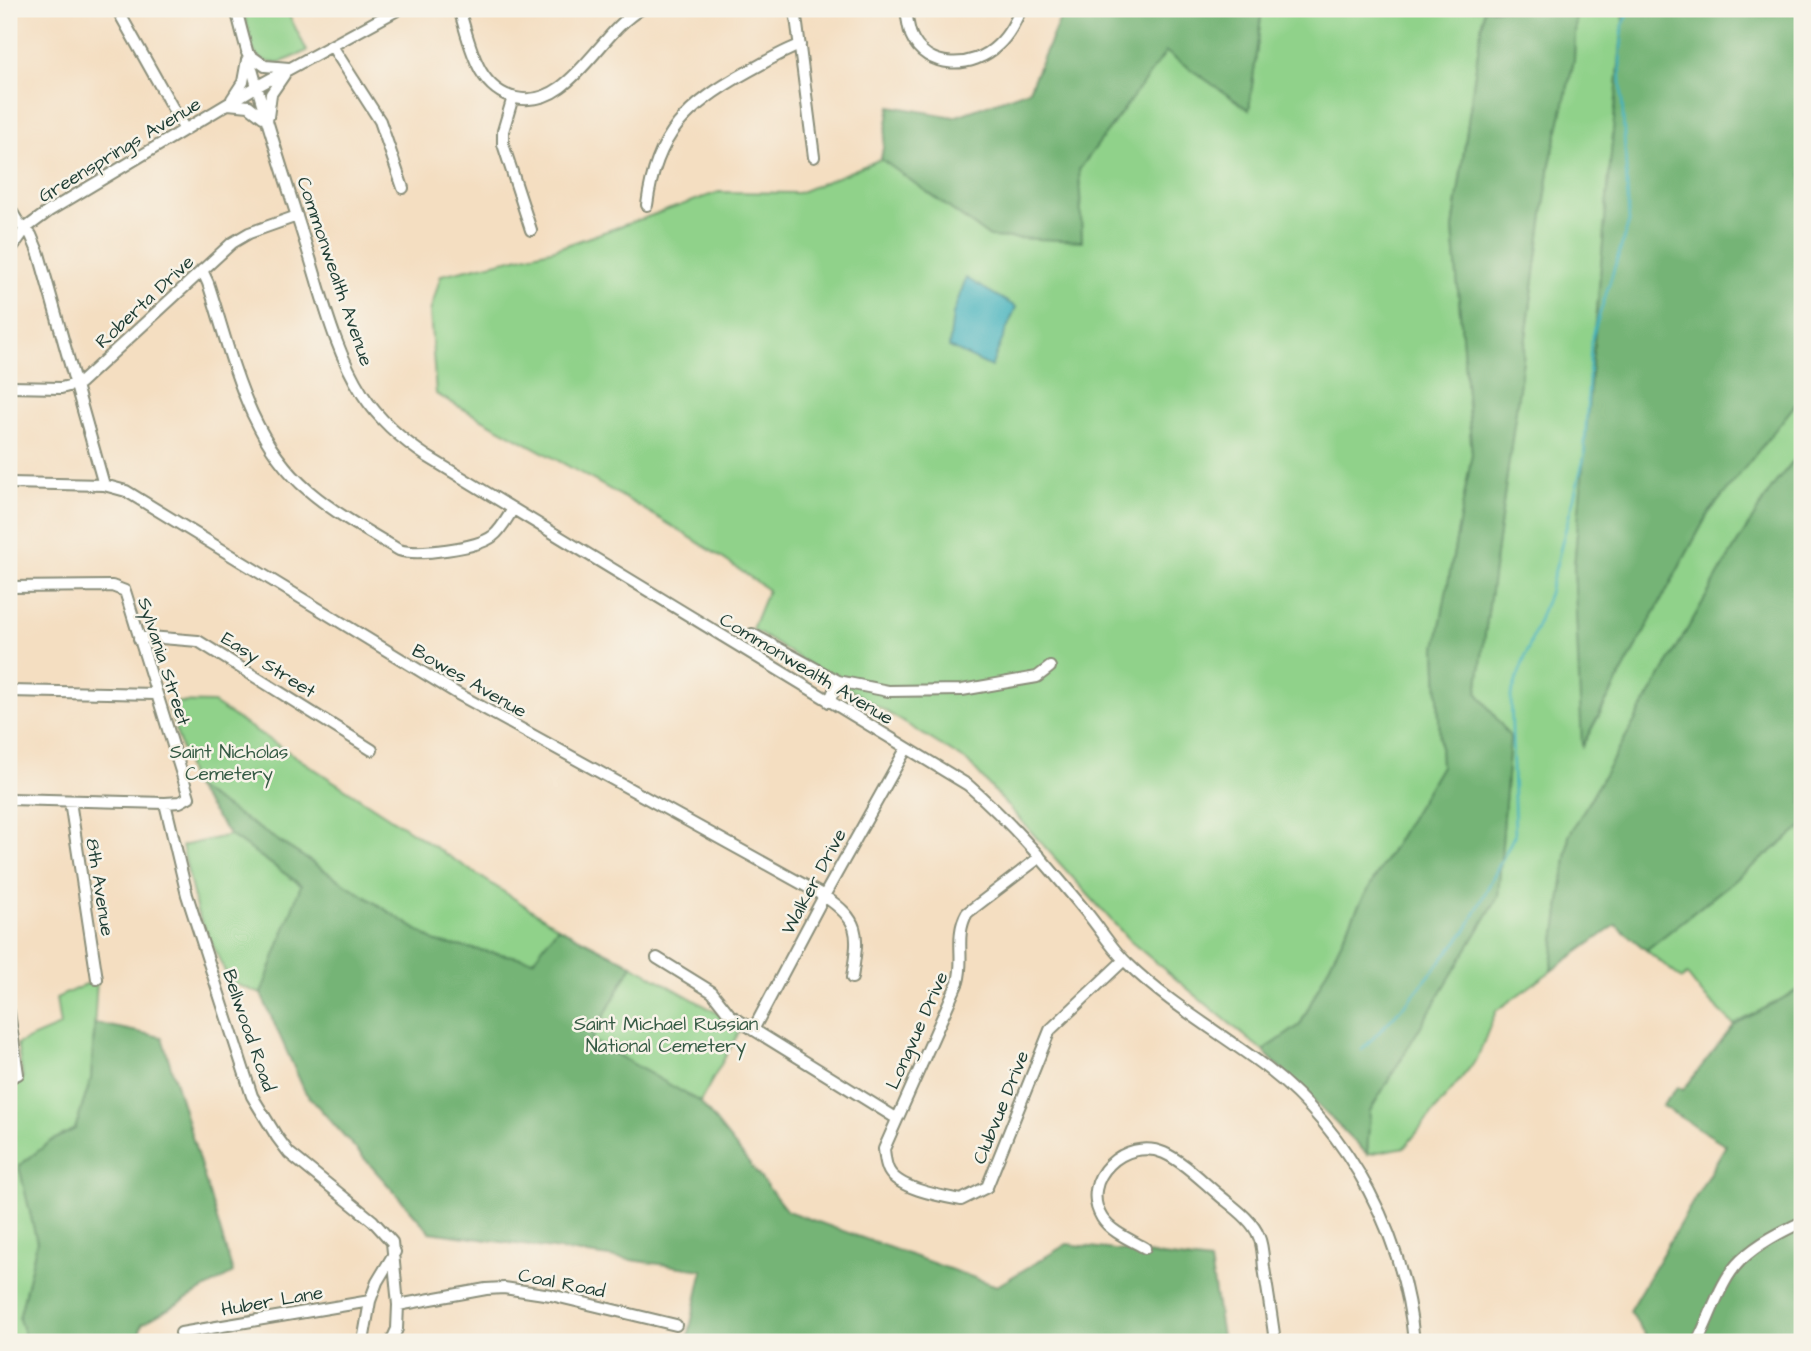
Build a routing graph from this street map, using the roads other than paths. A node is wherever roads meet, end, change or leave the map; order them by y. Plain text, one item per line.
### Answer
1 (117, 9) edge
2 (236, 9) edge
3 (399, 9) edge
4 (459, 9) edge
5 (641, 9) edge
6 (795, 9) edge
7 (906, 9) edge
8 (1021, 9) edge
9 (800, 45) junction
10 (332, 46) junction
11 (247, 53) junction
12 (292, 67) junction
13 (256, 87) junction
14 (513, 97) junction
15 (228, 104) junction
16 (268, 124) junction
17 (185, 130) junction
18 (814, 157) dead end
19 (402, 188) dead end
20 (648, 205) dead end
21 (9, 206) edge
22 (297, 216) junction
23 (26, 228) junction
24 (531, 230) dead end
25 (9, 252) edge
26 (202, 270) junction
27 (76, 385) junction
28 (9, 387) edge
29 (9, 483) edge
30 (104, 485) junction
31 (513, 509) junction
32 (9, 587) edge
33 (752, 634) dead end
34 (139, 639) junction
35 (1050, 667) dead end
36 (838, 681) junction
37 (9, 691) edge
38 (156, 694) junction
39 (829, 702) junction
40 (906, 749) junction
41 (372, 750) dead end
42 (9, 799) edge
43 (71, 801) junction
44 (165, 803) junction
45 (1040, 857) junction
46 (824, 896) junction
47 (657, 958) dead end
48 (1124, 960) junction
49 (852, 978) dead end
50 (97, 979) dead end
51 (9, 1012) edge
52 (754, 1030) junction
53 (13, 1076) edge
54 (896, 1118) junction
55 (887, 1168) joint
56 (1802, 1222) edge
57 (1145, 1248) dead end
58 (395, 1252) junction
59 (370, 1301) junction
60 (398, 1305) junction
61 (676, 1325) dead end
62 (181, 1334) dead end
63 (363, 1342) edge
64 (391, 1342) edge
65 (1275, 1342) edge
66 (1414, 1342) edge
67 (1697, 1342) edge

1 - 17 street
2 - 11 street, Commonwealth Avenue
3 - 10 street, Greensprings Avenue
4 - 14 street
5 - 14 street
6 - 9 street
7 - 8 street
9 - 18 street
9 - 20 street
10 - 12 street, Greensprings Avenue
10 - 19 street
11 - 12 street
11 - 13 street, Commonwealth Avenue
11 - 15 street
12 - 13 street, Greensprings Avenue
12 - 16 street
13 - 15 street, Greensprings Avenue
13 - 16 street, Commonwealth Avenue
14 - 24 street
15 - 16 street
15 - 17 street, Greensprings Avenue
16 - 22 street, Commonwealth Avenue
17 - 23 street, Greensprings Avenue
21 - 23 street
22 - 26 street, Roberta Drive
22 - 31 street, Commonwealth Avenue
23 - 25 street, Greensprings Avenue
23 - 27 street
26 - 27 street, Roberta Drive
26 - 31 street
27 - 28 street
27 - 30 street
29 - 30 street, Bowes Avenue
30 - 46 street, Bowes Avenue
31 - 39 street, Commonwealth Avenue
32 - 34 street, Sylvania Street
33 - 36 street
34 - 38 street, Sylvania Street
34 - 41 street, Easy Street
35 - 36 street
36 - 39 street
37 - 38 street
38 - 44 street, Sylvania Street
39 - 40 street, Commonwealth Avenue
40 - 45 street, Commonwealth Avenue
40 - 46 street, Walker Drive
42 - 43 street
43 - 44 street
43 - 50 street, 8th Avenue
44 - 58 street, Bellwood Road
45 - 48 street, Commonwealth Avenue
45 - 54 street, Longvue Drive
46 - 49 street, Bowes Avenue
46 - 52 street, Walker Drive
47 - 52 street
48 - 55 street, Clubvue Drive
48 - 66 street, Commonwealth Avenue
51 - 53 street
52 - 54 street
54 - 55 street, Longvue Drive
56 - 67 street
57 - 65 street
58 - 59 street
58 - 60 street
59 - 62 street, Huber Lane
59 - 63 street
60 - 61 street, Coal Road
60 - 64 street

